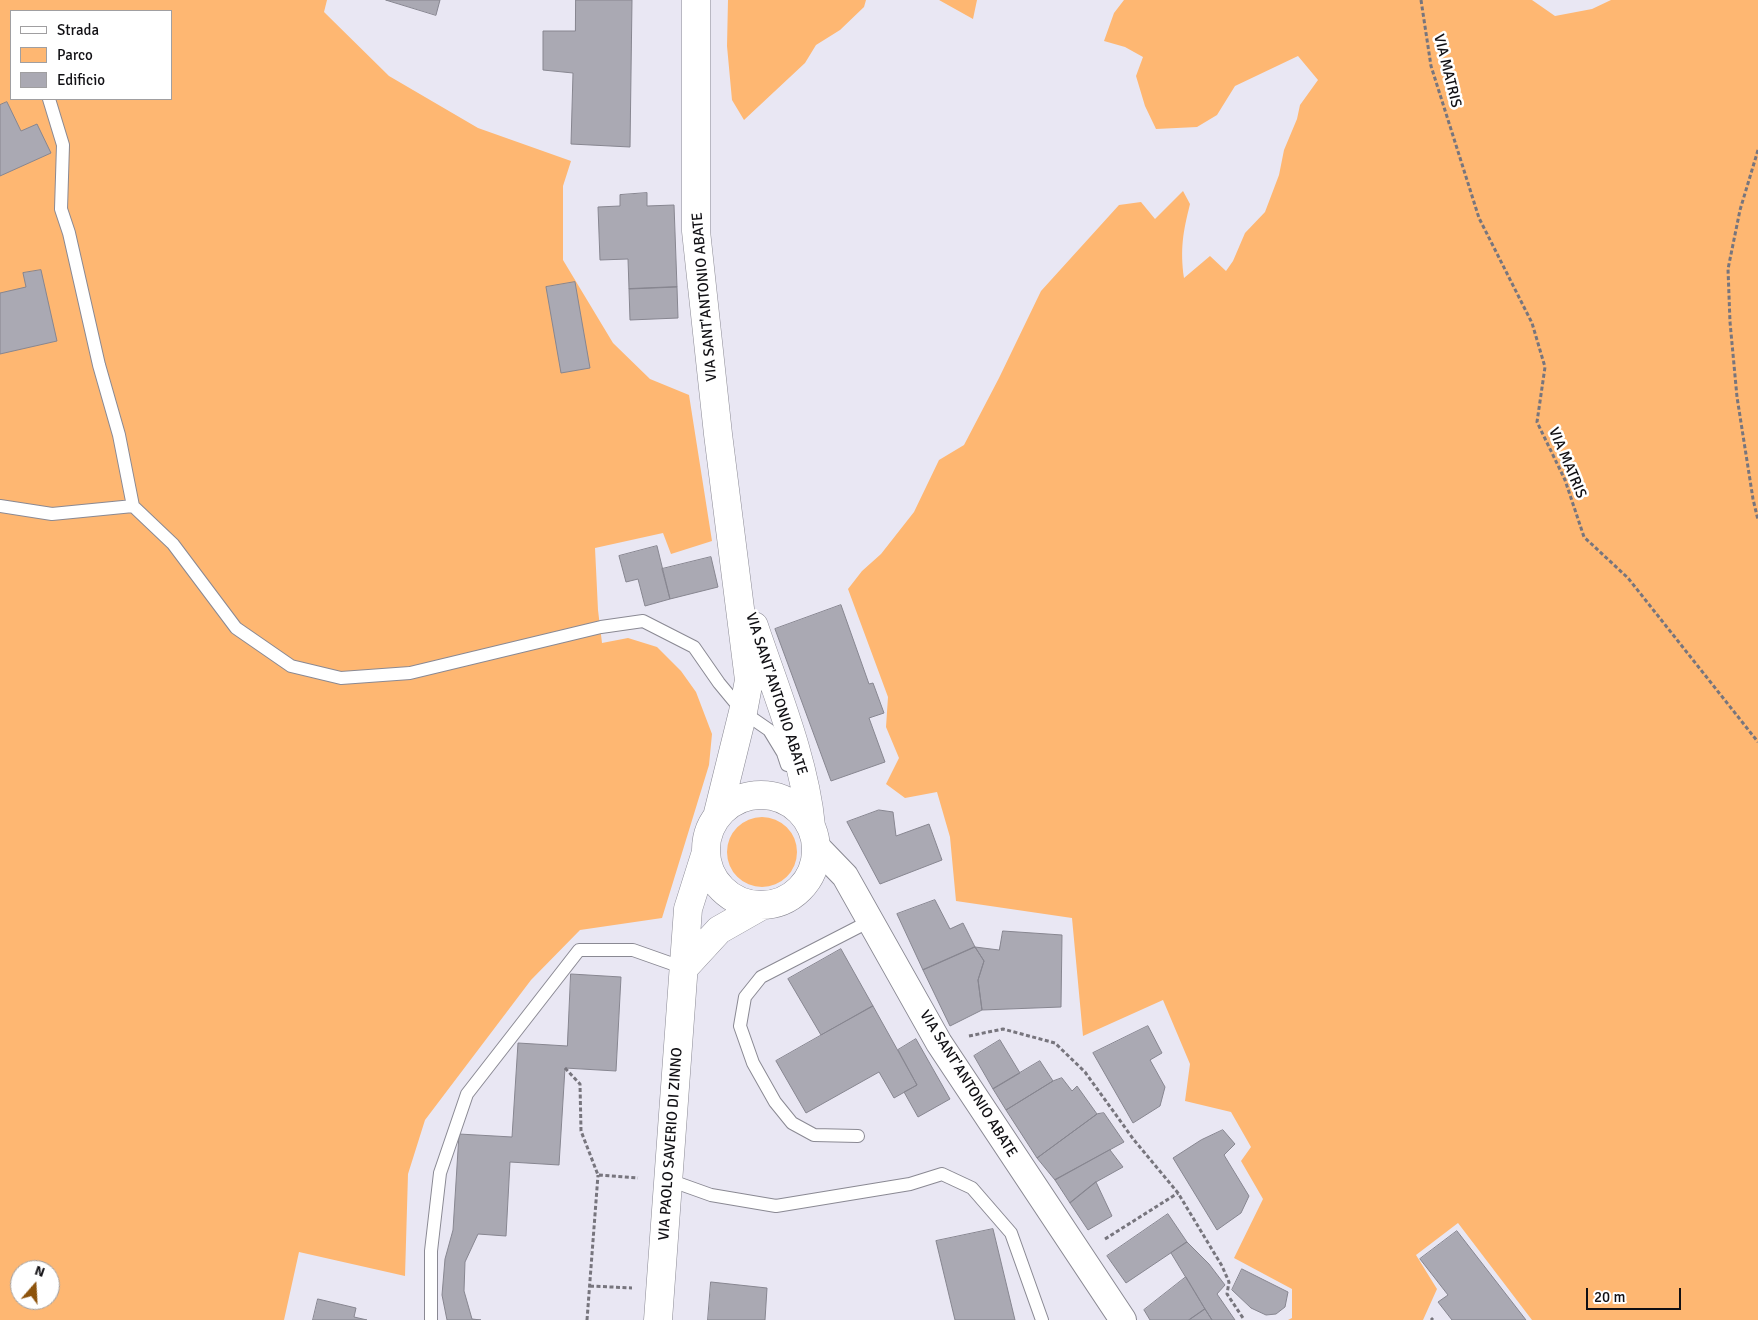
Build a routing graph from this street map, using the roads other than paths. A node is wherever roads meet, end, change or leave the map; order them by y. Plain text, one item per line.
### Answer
1 (696, 0) edge
2 (49, 100) edge
3 (0, 506) edge
4 (133, 506) junction
5 (734, 563) junction
6 (743, 712) junction
7 (717, 817) junction
8 (809, 828) junction
9 (706, 852) junction
10 (763, 905) junction
11 (870, 921) junction
12 (684, 968) junction
13 (858, 1136) dead end
14 (669, 1180) junction
15 (431, 1320) edge
16 (658, 1320) edge
17 (1042, 1320) edge
18 (1123, 1320) edge

1 - 5 street, VIA SANT'ANTONIO ABATE
2 - 4 lane
3 - 4 lane
4 - 6 lane
5 - 6 street, VIA SANT'ANTONIO ABATE
5 - 8 street, VIA SANT'ANTONIO ABATE
6 - 7 street, VIA SANT'ANTONIO ABATE
6 - 8 lane
7 - 8 street
7 - 9 street
8 - 10 street
8 - 11 street, VIA SANT'ANTONIO ABATE
9 - 10 street
9 - 12 street, VIA PAOLO SAVERIO DI ZINNO
10 - 12 street
11 - 13 lane
11 - 18 street, VIA SANT'ANTONIO ABATE
12 - 14 street, VIA PAOLO SAVERIO DI ZINNO
12 - 15 lane
14 - 16 street, VIA PAOLO SAVERIO DI ZINNO
14 - 17 lane

